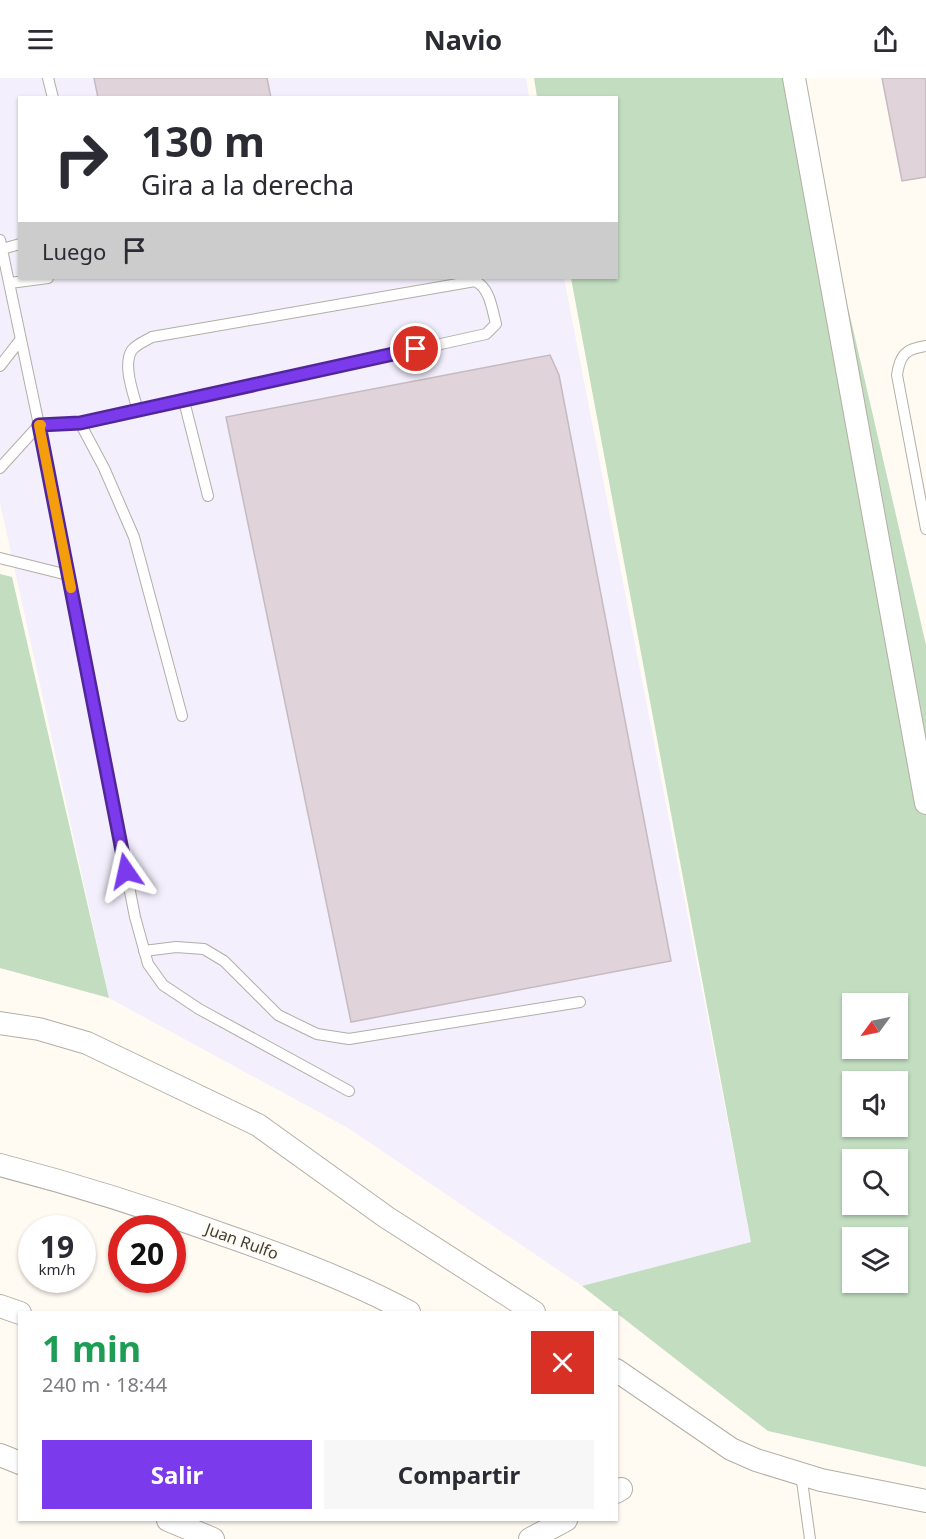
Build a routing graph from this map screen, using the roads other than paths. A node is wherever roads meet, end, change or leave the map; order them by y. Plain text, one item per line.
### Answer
1 (48, 78) edge
2 (794, 78) edge
3 (52, 96) edge
4 (1, 244) edge
5 (18, 244) edge
6 (40, 279) edge
7 (10, 283) junction
8 (21, 339) junction
9 (926, 346) edge
10 (0, 366) edge
11 (184, 400) junction
12 (138, 411) junction
13 (80, 423) junction
14 (39, 425) junction
15 (0, 468) edge
16 (208, 496) dead end
17 (926, 529) edge
18 (0, 558) edge
19 (68, 575) junction
20 (182, 716) dead end
21 (926, 803) edge
22 (144, 951) junction
23 (580, 1002) dead end
24 (0, 1023) edge
25 (349, 1091) dead end
26 (0, 1165) edge
27 (0, 1306) edge
28 (407, 1311) edge
29 (532, 1311) edge
30 (18, 1312) edge
31 (618, 1371) edge
32 (0, 1455) edge
33 (18, 1462) edge
34 (800, 1473) junction
35 (926, 1501) edge
36 (170, 1521) edge
37 (564, 1521) edge
38 (213, 1539) edge
39 (530, 1539) edge
40 (810, 1539) edge

1 - 3 lane
2 - 21 street
4 - 5 lane
4 - 7 lane
6 - 7 lane
7 - 8 lane
8 - 10 lane
8 - 14 lane
9 - 17 lane
11 - 12 lane
11 - 12 lane
11 - 16 lane
12 - 13 lane
13 - 14 lane
13 - 20 lane
14 - 15 lane
14 - 19 lane
18 - 19 lane
19 - 22 lane
22 - 23 lane
22 - 25 lane
24 - 29 street
26 - 28 street, Juan Rulfo
27 - 30 street
31 - 34 street
32 - 33 street
34 - 35 street
34 - 40 lane
36 - 38 street
37 - 39 street

